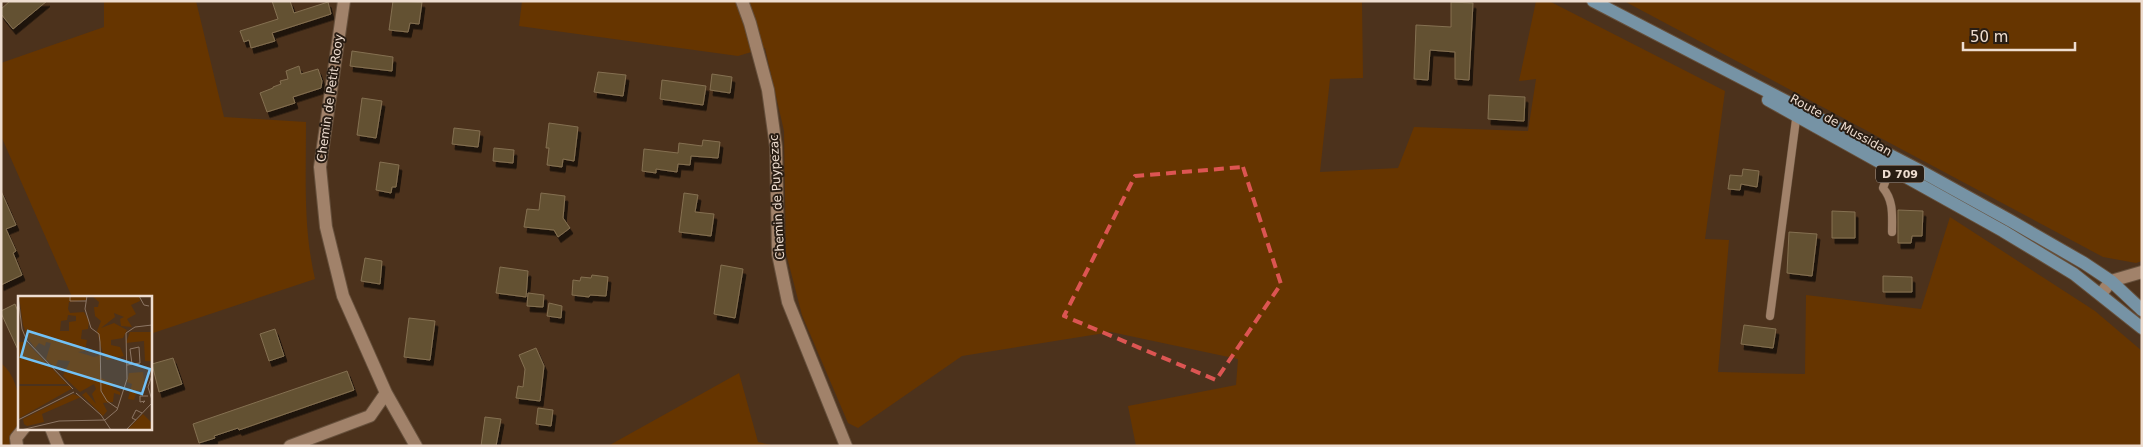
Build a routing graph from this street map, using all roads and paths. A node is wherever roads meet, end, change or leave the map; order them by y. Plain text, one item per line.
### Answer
1 (344, 1) edge
2 (742, 1) edge
3 (1593, 1) edge
4 (1797, 112) junction
5 (1890, 169) junction
6 (1892, 232) dead end
7 (2142, 272) edge
8 (2111, 281) junction
9 (2101, 294) junction
10 (2142, 310) edge
11 (1770, 316) dead end
12 (2142, 328) edge
13 (386, 393) junction
14 (22, 430) edge
15 (53, 430) edge
16 (320, 441) edge
17 (17, 446) edge
18 (58, 446) edge
19 (290, 446) edge
20 (416, 446) edge
21 (846, 446) edge

1 - 13 street, Chemin de Petit Rooy
2 - 21 street, Chemin de Puypezac
3 - 4 main road, Route de Mussidan / D 709
4 - 5 main road, Route de Mussidan / D 709
4 - 8 main road, Route de Mussidan / D 709
4 - 11 lane
5 - 6 lane
5 - 9 main road, Route de Mussidan / D 709
7 - 8 street
8 - 9 street
8 - 10 main road, Route de Mussidan / D 709
9 - 12 main road, Route de Mussidan / D 709
13 - 16 street
13 - 20 street, Chemin de Petit Rooy
14 - 17 street
15 - 18 street
16 - 19 street

